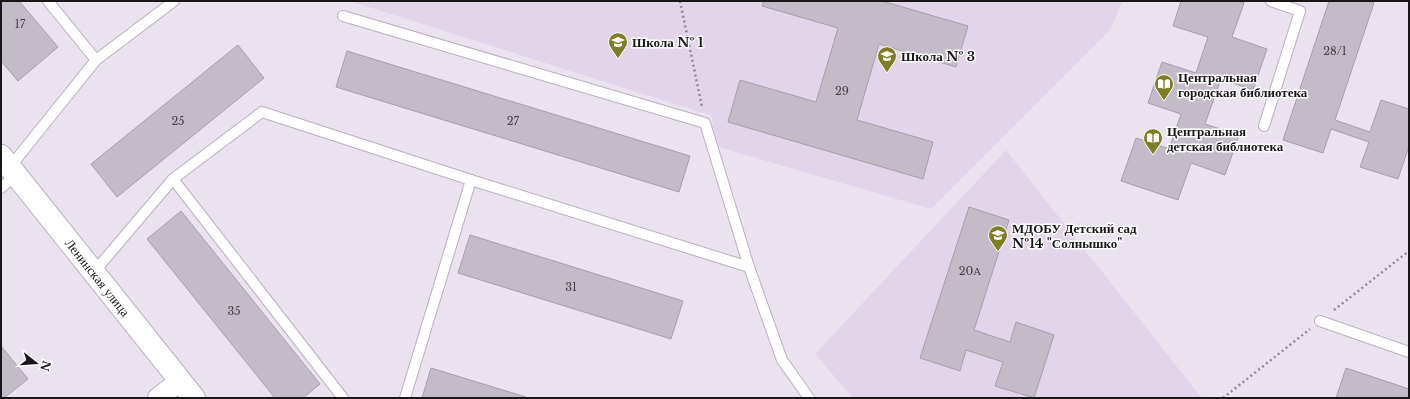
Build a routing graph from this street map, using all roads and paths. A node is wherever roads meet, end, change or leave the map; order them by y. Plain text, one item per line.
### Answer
1 (48, 1) edge
2 (174, 1) edge
3 (680, 1) edge
4 (1271, 1) edge
5 (344, 16) dead end
6 (96, 60) junction
7 (705, 123) junction
8 (1264, 126) dead end
9 (7, 171) edge
10 (173, 179) junction
11 (471, 180) junction
12 (749, 267) junction
13 (94, 272) junction
14 (1320, 321) dead end
15 (1409, 352) edge
16 (180, 381) junction
17 (158, 398) edge
18 (194, 398) edge
19 (343, 398) edge
20 (405, 398) edge
21 (809, 398) edge

1 - 6 lane
2 - 6 lane
3 - 7 path
4 - 8 lane
5 - 7 lane
6 - 9 lane
7 - 12 lane
9 - 13 main road, Ленинская улица
10 - 11 lane
10 - 13 lane
10 - 19 lane
11 - 12 lane
11 - 20 lane
12 - 21 lane
13 - 16 main road, Ленинская улица
14 - 15 lane
16 - 17 street
16 - 18 main road, Ленинская улица

